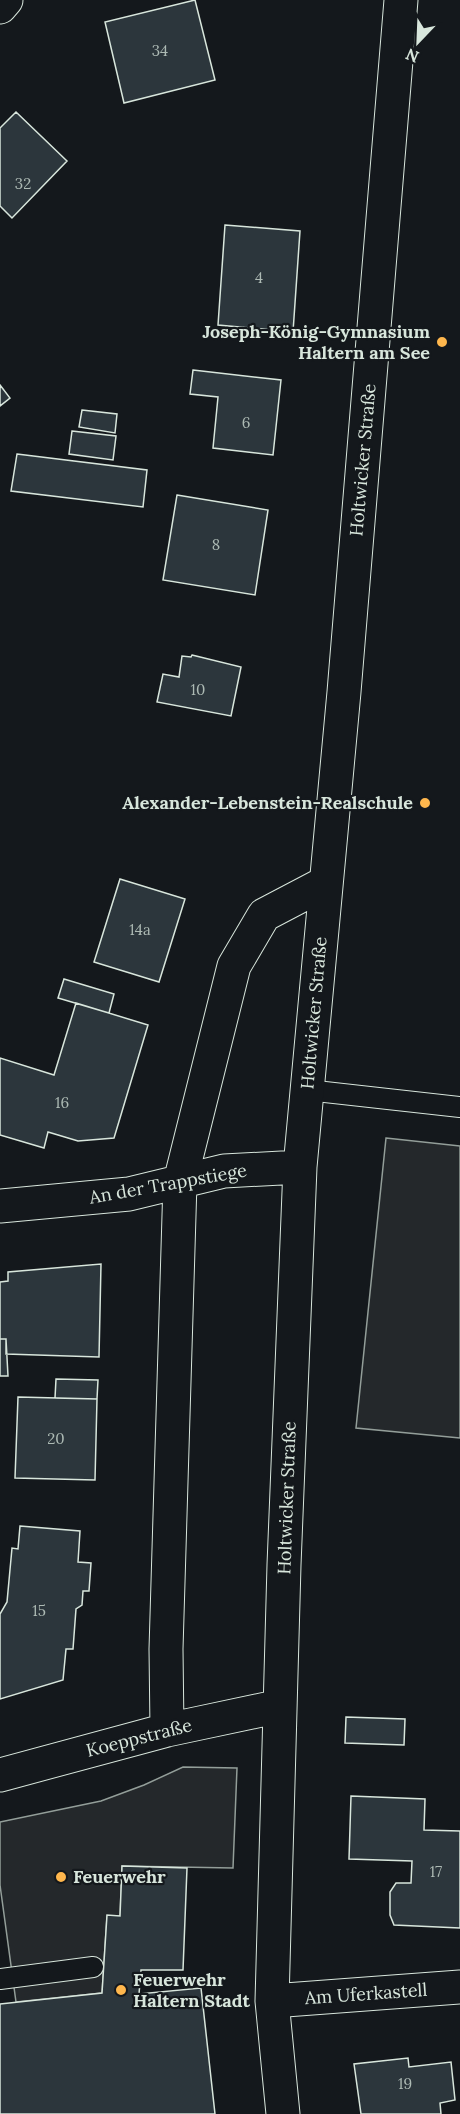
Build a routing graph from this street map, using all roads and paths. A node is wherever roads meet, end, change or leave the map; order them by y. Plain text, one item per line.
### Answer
1 (6, 0) edge
2 (401, 0) edge
3 (0, 7) edge
4 (325, 883) junction
5 (307, 1090) junction
6 (460, 1107) edge
7 (300, 1167) junction
8 (180, 1182) junction
9 (0, 1206) edge
10 (280, 1707) junction
11 (167, 1730) junction
12 (0, 1775) edge
13 (93, 1966) dead end
14 (0, 1979) edge
15 (460, 1987) edge
16 (272, 2001) junction
17 (283, 2114) edge

1 - 3 street
2 - 4 street, Holtwicker Straße
4 - 5 street, Holtwicker Straße
4 - 8 street
5 - 6 lane
5 - 7 street, Holtwicker Straße
7 - 8 street, An der Trappstiege
7 - 10 street, Holtwicker Straße
8 - 9 street, An der Trappstiege
8 - 11 street
10 - 11 street, Koeppstraße
10 - 16 street, Holtwicker Straße
11 - 12 street, Koeppstraße
13 - 14 lane
15 - 16 street, Am Uferkastell
16 - 17 street, Holtwicker Straße

